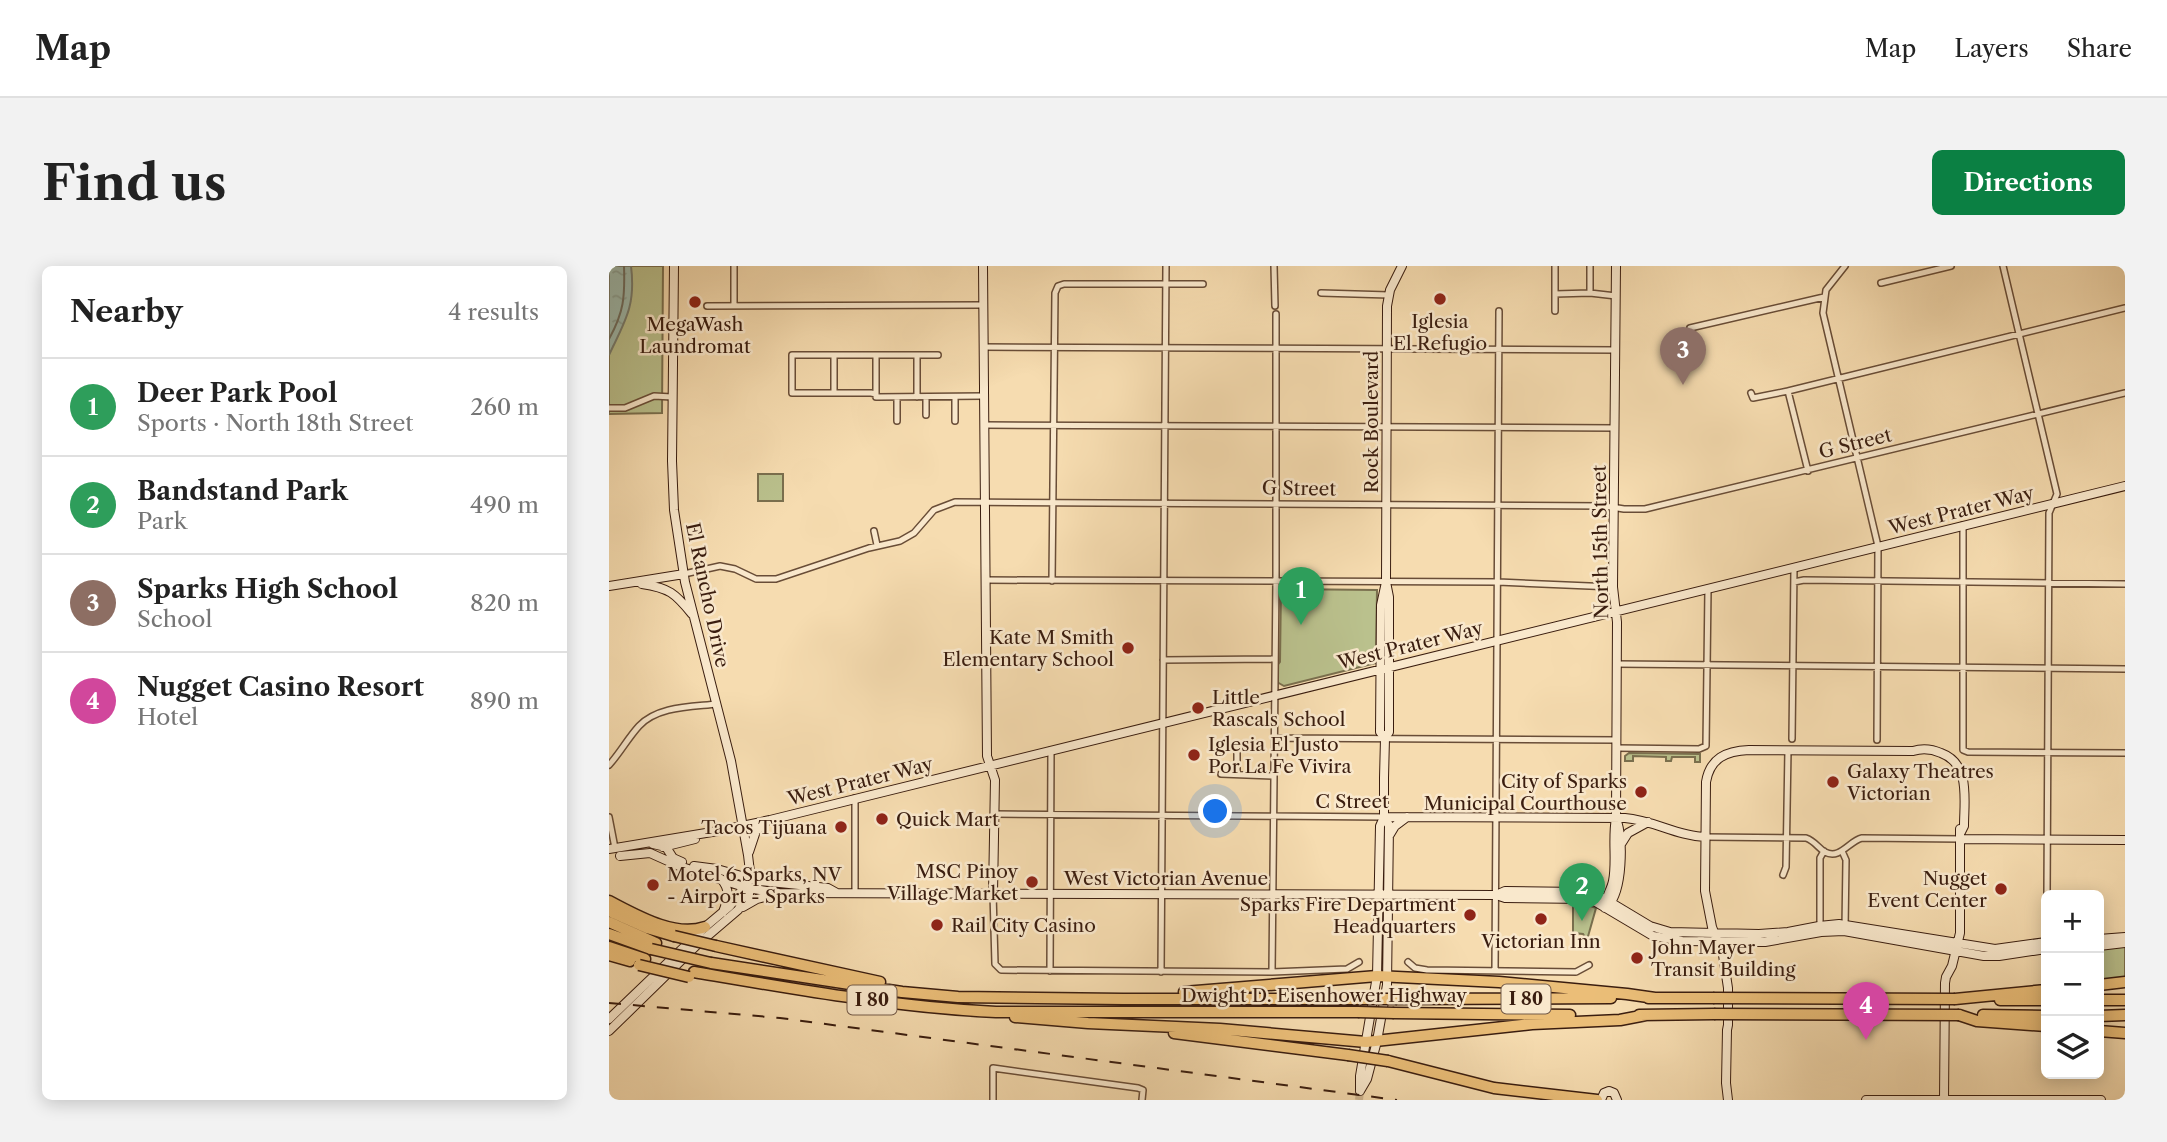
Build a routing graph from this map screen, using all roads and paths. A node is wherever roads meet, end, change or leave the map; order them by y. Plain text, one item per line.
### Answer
1 (674, 266) edge
2 (734, 266) edge
3 (983, 266) edge
4 (1166, 266) edge
5 (1275, 266) edge
6 (1402, 266) edge
7 (1555, 266) edge
8 (1590, 266) edge
9 (1616, 266) edge
10 (1845, 266) edge
11 (1951, 266) edge
12 (2003, 266) edge
13 (1881, 283) dead end
14 (1166, 284) junction
15 (1203, 284) dead end
16 (1321, 293) dead end
17 (1590, 293) junction
18 (1555, 294) junction
19 (1389, 295) junction
20 (1616, 296) junction
21 (1824, 297) junction
22 (982, 305) junction
23 (707, 306) dead end
24 (734, 306) junction
25 (1275, 306) dead end
26 (2125, 308) edge
27 (1499, 311) dead end
28 (1555, 311) dead end
29 (1276, 314) dead end
30 (1690, 328) dead end
31 (2019, 334) junction
32 (983, 347) junction
33 (1055, 347) junction
34 (1165, 349) junction
35 (1276, 349) junction
36 (1387, 350) junction
37 (1615, 350) junction
38 (1498, 351) junction
39 (834, 355) junction
40 (876, 355) junction
41 (917, 355) junction
42 (938, 355) dead end
43 (1838, 379) junction
44 (1788, 391) junction
45 (834, 393) junction
46 (1751, 393) dead end
47 (2125, 393) edge
48 (876, 394) junction
49 (983, 396) junction
50 (672, 397) junction
51 (897, 397) junction
52 (917, 397) junction
53 (926, 397) junction
54 (955, 397) junction
55 (609, 408) edge
56 (926, 415) dead end
57 (2038, 415) junction
58 (897, 421) dead end
59 (955, 421) dead end
60 (983, 425) junction
61 (1053, 426) junction
62 (1165, 426) junction
63 (1275, 426) junction
64 (1386, 427) junction
65 (1498, 428) junction
66 (1615, 428) junction
67 (1857, 458) junction
68 (1808, 471) junction
69 (2125, 486) edge
70 (1053, 502) junction
71 (984, 503) junction
72 (1165, 503) junction
73 (1276, 503) junction
74 (2053, 503) junction
75 (1386, 505) junction
76 (1498, 505) junction
77 (1615, 508) junction
78 (1963, 525) junction
79 (874, 531) dead end
80 (877, 545) junction
81 (1878, 546) junction
82 (1794, 567) junction
83 (684, 574) junction
84 (985, 580) junction
85 (1052, 581) junction
86 (1276, 581) junction
87 (1164, 582) junction
88 (1385, 582) junction
89 (1498, 582) junction
90 (1794, 582) junction
91 (1879, 582) junction
92 (1963, 582) junction
93 (634, 583) junction
94 (2049, 583) junction
95 (2125, 584) edge
96 (609, 586) edge
97 (1613, 587) junction
98 (1708, 589) junction
99 (1615, 611) junction
100 (694, 616) junction
101 (1496, 640) junction
102 (1275, 659) junction
103 (1163, 660) junction
104 (1617, 664) junction
105 (1707, 664) junction
106 (1792, 665) junction
107 (1877, 666) junction
108 (1385, 667) junction
109 (1963, 667) junction
110 (2048, 668) junction
111 (2125, 669) edge
112 (1274, 695) junction
113 (717, 704) junction
114 (1163, 722) junction
115 (1274, 738) junction
116 (1385, 738) junction
117 (1496, 739) junction
118 (1792, 739) dead end
119 (1877, 740) dead end
120 (1617, 744) junction
121 (1237, 748) dead end
122 (1051, 750) junction
123 (1788, 750) junction
124 (2047, 753) junction
125 (2125, 754) edge
126 (609, 765) edge
127 (990, 765) junction
128 (1221, 774) dead end
129 (1237, 774) junction
130 (1273, 775) junction
131 (855, 798) junction
132 (995, 814) junction
133 (1051, 815) junction
134 (1162, 815) junction
135 (1273, 816) junction
136 (609, 817) edge
137 (1384, 817) junction
138 (1407, 817) junction
139 (1495, 817) junction
140 (1616, 818) junction
141 (770, 820) junction
142 (1649, 822) junction
143 (743, 826) junction
144 (703, 834) junction
145 (1961, 835) junction
146 (1389, 836) junction
147 (1706, 837) junction
148 (1787, 837) junction
149 (2047, 839) junction
150 (2125, 839) edge
151 (647, 842) junction
152 (666, 847) junction
153 (1619, 847) junction
154 (615, 851) edge
155 (1824, 851) junction
156 (1842, 851) junction
157 (748, 855) junction
158 (609, 859) edge
159 (1783, 875) dead end
160 (721, 879) junction
161 (748, 884) junction
162 (2047, 890) edge
163 (779, 893) junction
164 (837, 893) junction
165 (855, 893) junction
166 (993, 893) junction
167 (1050, 893) junction
168 (1161, 894) junction
169 (1273, 894) junction
170 (1384, 895) junction
171 (1496, 895) junction
172 (609, 901) edge
173 (1607, 903) junction
174 (738, 910) junction
175 (609, 912) edge
176 (723, 912) junction
177 (609, 922) edge
178 (705, 927) junction
179 (1845, 928) junction
180 (1820, 929) junction
181 (609, 934) edge
182 (2125, 937) edge
183 (1716, 938) junction
184 (2104, 939) edge
185 (2041, 943) edge
186 (2125, 943) edge
187 (2104, 945) edge
188 (653, 946) junction
189 (609, 947) edge
190 (1957, 947) junction
191 (2041, 950) edge
192 (609, 955) edge
193 (642, 962) junction
194 (1359, 962) dead end
195 (1408, 962) dead end
196 (1588, 965) dead end
197 (1050, 971) junction
198 (1495, 971) junction
199 (1161, 972) junction
200 (1272, 972) junction
201 (1383, 976) junction
202 (2125, 982) edge
203 (2104, 984) edge
204 (2041, 990) edge
205 (902, 992) junction
206 (1655, 998) junction
207 (1123, 999) junction
208 (1955, 999) junction
209 (2041, 1000) edge
210 (2104, 1000) edge
211 (2125, 1000) edge
212 (996, 1012) junction
213 (1646, 1015) junction
214 (1959, 1015) junction
215 (2041, 1016) edge
216 (2104, 1016) edge
217 (2125, 1016) edge
218 (609, 1019) edge
219 (1131, 1026) junction
220 (2041, 1026) edge
221 (609, 1031) edge
222 (2104, 1031) edge
223 (2125, 1033) edge
224 (1371, 1042) junction
225 (1143, 1097) edge
226 (1618, 1098) edge
227 (1944, 1099) edge
228 (993, 1100) edge
229 (1599, 1100) edge
230 (1728, 1100) edge
231 (1865, 1100) edge
232 (2101, 1100) edge

1 - 50 main road, El Rancho Drive
2 - 24 street
3 - 22 main road
4 - 14 street
5 - 25 street
6 - 19 main road, Rock Boulevard
7 - 18 street
8 - 17 street
9 - 20 main road, North 15th Street
10 - 21 street
11 - 13 street
12 - 31 street
14 - 15 street
14 - 33 street
14 - 34 street
16 - 19 street
17 - 18 street
17 - 20 street
18 - 28 street
19 - 36 main road, Rock Boulevard
20 - 37 main road, North 15th Street
21 - 30 street
21 - 43 street
22 - 24 street
22 - 32 main road
23 - 24 street
26 - 31 street
27 - 38 street
29 - 35 street
31 - 43 street
31 - 57 street
32 - 33 street
32 - 49 main road
33 - 34 street
33 - 61 street
34 - 35 street
34 - 62 street
35 - 36 street
35 - 63 street
36 - 38 street
36 - 64 main road, Rock Boulevard
37 - 38 street
37 - 66 main road, North 15th Street
38 - 65 street
39 - 40 street
39 - 45 street
39 - 45 street
40 - 41 street
40 - 48 street
41 - 42 street
41 - 52 street
43 - 44 street
43 - 67 street
44 - 46 street
44 - 68 street
45 - 48 street
47 - 57 street, G Street
48 - 51 street
49 - 54 street
49 - 60 main road
50 - 55 street
50 - 83 main road, El Rancho Drive
51 - 52 street
51 - 58 street
52 - 53 street
53 - 54 street
53 - 56 street
54 - 59 street
57 - 67 street, G Street
57 - 74 street
60 - 61 street
60 - 71 main road
61 - 62 street
61 - 70 street
62 - 63 street
62 - 72 street
63 - 64 street
63 - 73 street
64 - 65 street
64 - 75 main road, Rock Boulevard
65 - 66 street
65 - 76 street
66 - 77 main road, North 15th Street
67 - 68 street, G Street
67 - 81 street
68 - 77 street, G Street
69 - 74 main road, West Prater Way
70 - 71 street, G Street
70 - 72 street, G Street
70 - 85 street
71 - 80 street, G Street
71 - 84 main road
72 - 73 street, G Street
72 - 87 street
73 - 75 street, G Street
73 - 86 street
74 - 78 main road, West Prater Way
74 - 94 street
75 - 76 street, G Street
75 - 88 main road, Rock Boulevard
76 - 77 street, G Street
76 - 89 street
77 - 97 main road, North 15th Street
78 - 81 main road, West Prater Way
78 - 92 street
79 - 80 street
80 - 83 street, G Street
81 - 82 main road, West Prater Way
81 - 91 street
82 - 90 street
82 - 98 main road, West Prater Way
83 - 93 main road, G Street
83 - 100 main road, El Rancho Drive
84 - 85 street
84 - 127 main road
85 - 87 street
86 - 87 street
86 - 88 street
86 - 102 street
87 - 103 street
88 - 89 street
88 - 108 main road, Rock Boulevard
89 - 97 street
89 - 101 street
90 - 91 street
90 - 106 street
91 - 92 street
91 - 107 street
92 - 94 street
92 - 109 street
93 - 96 main road, G Street
93 - 100 main road
94 - 95 street
94 - 110 street
97 - 99 main road, North 15th Street
98 - 99 main road, West Prater Way
98 - 105 street
99 - 101 main road, West Prater Way
99 - 104 main road, North 15th Street
100 - 113 main road, El Rancho Drive
101 - 108 main road, West Prater Way
101 - 117 street
102 - 103 street
102 - 112 street
103 - 114 street
104 - 105 street
104 - 120 main road, North 15th Street
105 - 106 street
105 - 120 street
106 - 107 street
106 - 118 street
107 - 109 street
107 - 119 street
108 - 112 main road, West Prater Way
108 - 116 main road, Rock Boulevard
109 - 110 street
109 - 124 street
110 - 111 street
110 - 124 street
112 - 114 main road, West Prater Way
112 - 115 street
113 - 126 street
113 - 143 main road, El Rancho Drive
114 - 122 main road, West Prater Way
114 - 134 street
115 - 116 street
115 - 130 street
116 - 117 street
116 - 137 main road, Rock Boulevard
117 - 120 street
117 - 139 street
120 - 140 main road, North 15th Street
121 - 129 street
122 - 127 main road, West Prater Way
122 - 133 street
123 - 145 main road
123 - 147 main road
123 - 148 street
124 - 125 street
124 - 149 street
127 - 131 main road, West Prater Way
127 - 132 main road
128 - 129 street
129 - 130 street
130 - 135 street
131 - 141 main road, West Prater Way
131 - 165 street
132 - 133 street, C Street
132 - 166 main road
133 - 134 street, C Street
133 - 167 street
134 - 135 street, C Street
134 - 168 street
135 - 137 street, C Street
135 - 169 street
136 - 154 street
137 - 138 main road, C Street
137 - 146 main road, Rock Boulevard
137 - 170 main road, Rock Boulevard
138 - 139 main road, C Street
138 - 146 main road
139 - 140 main road, C Street
139 - 171 street
140 - 142 main road, C Street
140 - 153 main road, North 15th Street
140 - 173 main road, North 15th Street
141 - 143 main road, West Prater Way
141 - 157 main road
142 - 147 main road, C Street
142 - 153 main road
143 - 144 main road, West Prater Way
143 - 157 main road, El Rancho Drive
144 - 151 main road, West Prater Way
144 - 152 main road, West Prater Way
145 - 149 main road
145 - 156 street
145 - 190 main road
146 - 170 main road, Rock Boulevard
147 - 148 street
147 - 183 main road
148 - 155 street
148 - 159 street
149 - 150 main road
149 - 162 street
151 - 152 main road, West Victorian Avenue
151 - 154 main road, West Prater Way
152 - 154 main road, West Prater Way
152 - 161 main road, West Victorian Avenue
153 - 173 main road, North 15th Street
154 - 158 main road, West Prater Way
154 - 160 main road, West Victorian Avenue
155 - 156 street
155 - 180 street
156 - 179 street
157 - 161 main road, El Rancho Drive
160 - 161 main road, West Victorian Avenue
160 - 176 main road
161 - 163 main road, West Victorian Avenue
161 - 164 main road, West Victorian Avenue
161 - 174 main road
161 - 176 main road
163 - 164 main road, West Victorian Avenue
163 - 174 main road
164 - 165 main road, West Victorian Avenue
165 - 166 main road, West Victorian Avenue
166 - 167 main road, West Victorian Avenue
166 - 197 street
167 - 168 main road, West Victorian Avenue
167 - 197 street
168 - 169 main road, West Victorian Avenue
168 - 199 street
169 - 170 main road, West Victorian Avenue
169 - 200 street
170 - 171 main road, West Victorian Avenue
170 - 201 main road, Rock Boulevard
171 - 173 main road, West Victorian Avenue
171 - 198 street
172 - 178 highway
173 - 183 main road, West Victorian Avenue
174 - 221 main road
175 - 205 highway, bridge
176 - 178 main road
177 - 188 highway
178 - 218 main road
179 - 180 main road, West Victorian Avenue
179 - 190 main road, West Victorian Avenue
180 - 183 main road, West Victorian Avenue
181 - 188 highway, Dwight D. Eisenhower Highway / I 80
182 - 184 main road
183 - 230 main road
185 - 190 main road, West Victorian Avenue
186 - 187 main road
188 - 205 highway, Dwight D. Eisenhower Highway / I 80, bridge
189 - 193 highway, Dwight D. Eisenhower Highway / I 80
190 - 191 main road, West Victorian Avenue
190 - 227 main road
192 - 193 highway
193 - 212 highway, Dwight D. Eisenhower Highway / I 80
194 - 200 street
195 - 198 street
196 - 198 street
197 - 199 street
199 - 200 street
201 - 206 highway
201 - 207 highway
201 - 224 main road, Rock Boulevard
202 - 203 highway
204 - 208 highway
205 - 207 highway, Dwight D. Eisenhower Highway / I 80
206 - 207 highway, Dwight D. Eisenhower Highway / I 80, bridge
206 - 208 highway, Dwight D. Eisenhower Highway / I 80, bridge
208 - 209 highway, Dwight D. Eisenhower Highway / I 80
210 - 211 highway
212 - 213 highway, Dwight D. Eisenhower Highway / I 80, bridge
212 - 219 highway
213 - 214 highway, Dwight D. Eisenhower Highway / I 80, bridge
213 - 224 highway
214 - 215 highway, Dwight D. Eisenhower Highway / I 80
214 - 220 highway
216 - 217 highway
219 - 224 highway
219 - 229 highway, bridge
222 - 223 highway
224 - 224 main road, Rock Boulevard
225 - 228 street
226 - 229 main road
227 - 231 main road
227 - 232 main road

